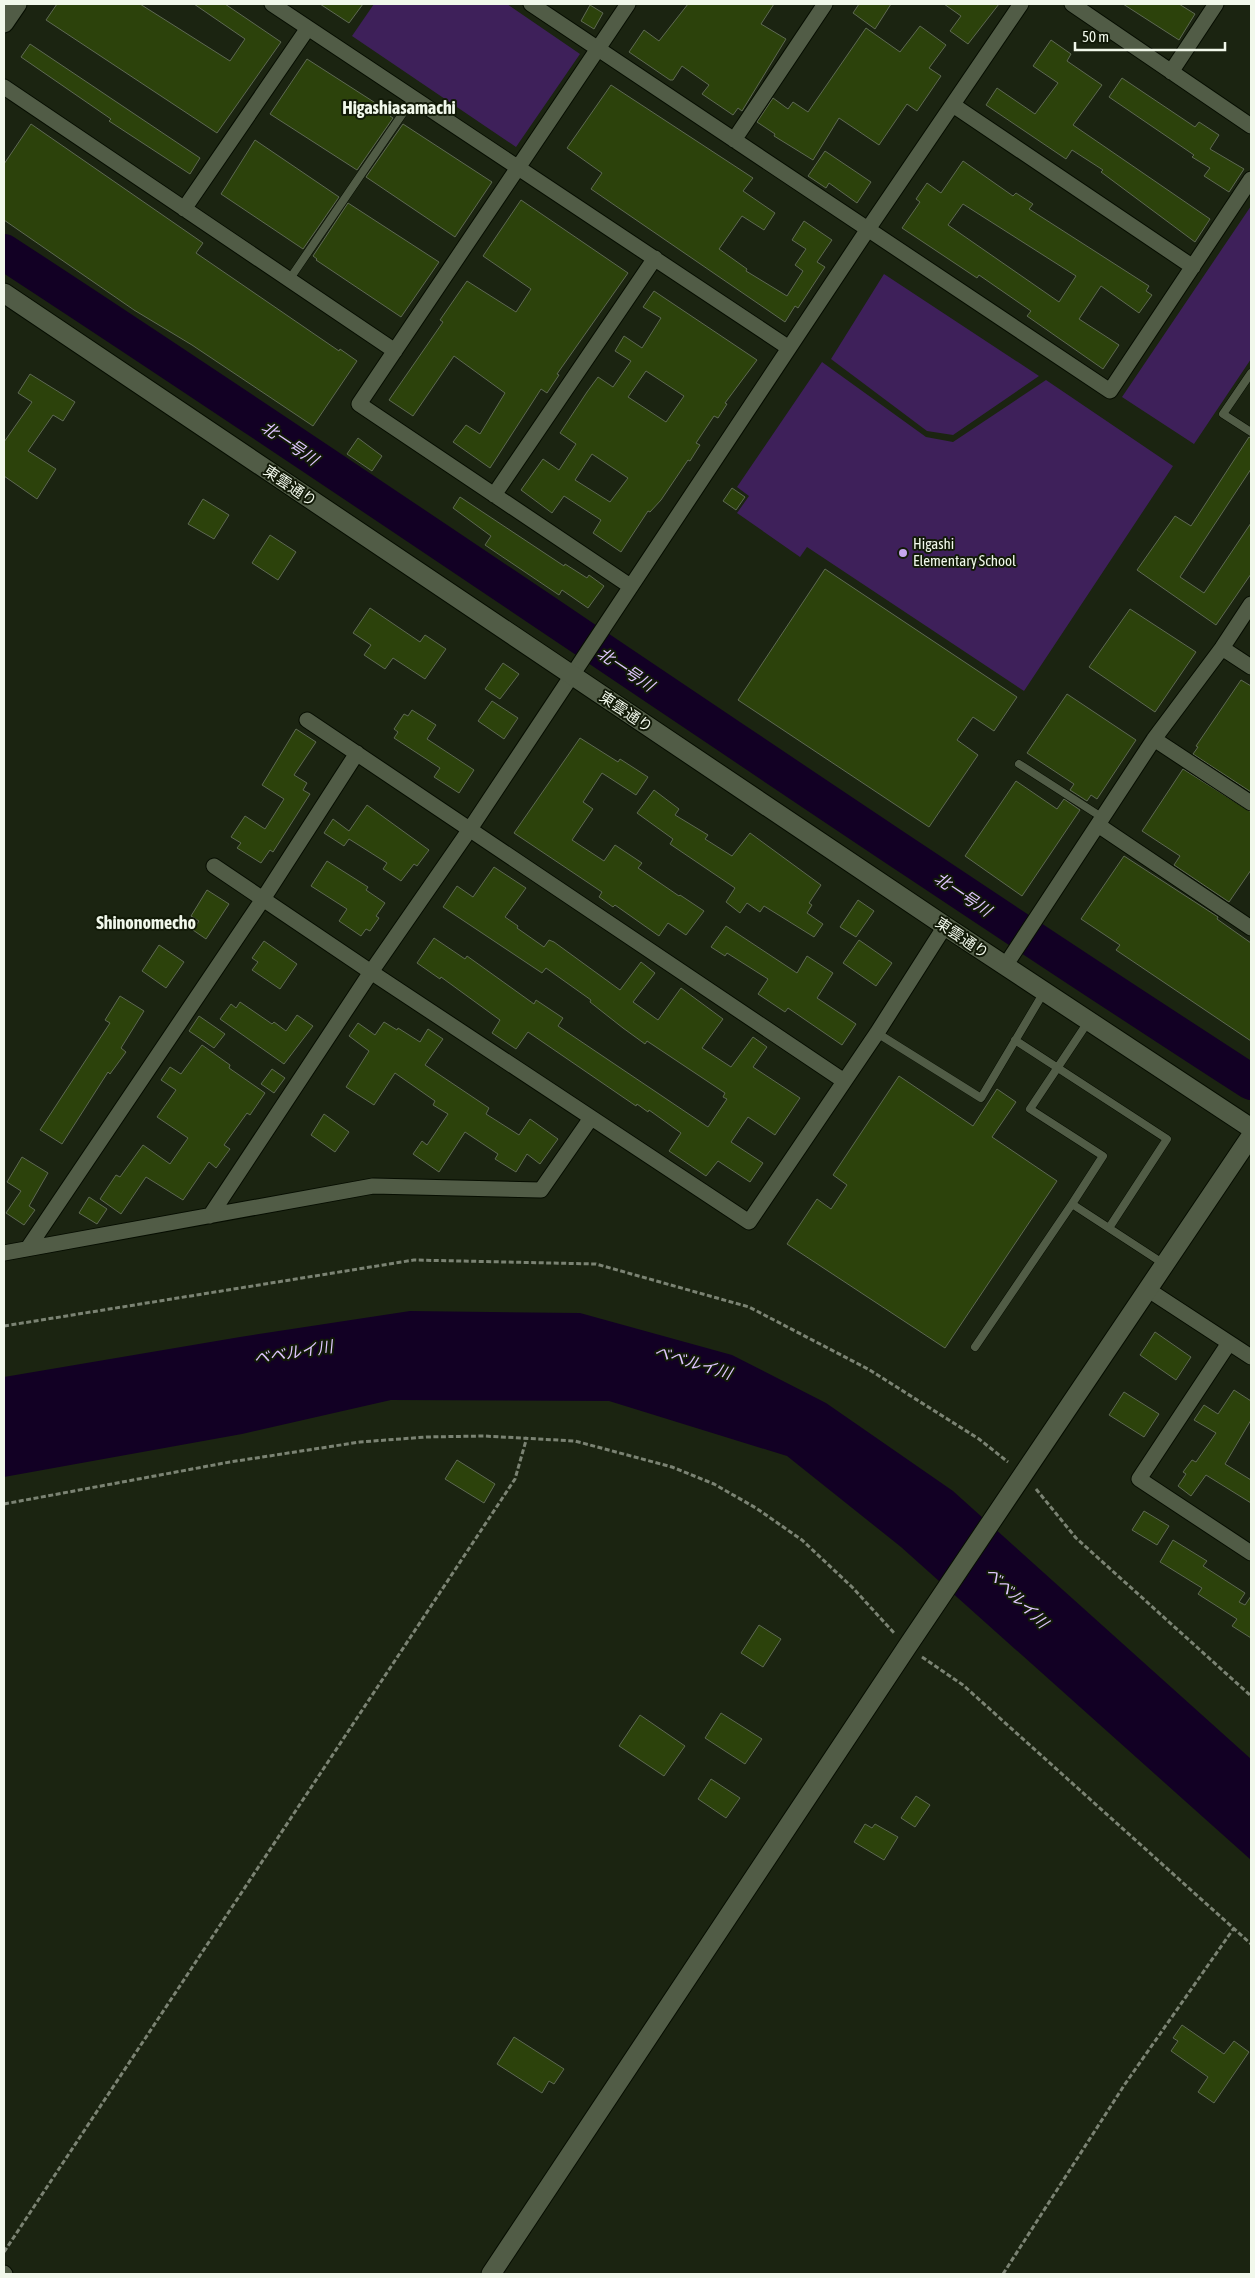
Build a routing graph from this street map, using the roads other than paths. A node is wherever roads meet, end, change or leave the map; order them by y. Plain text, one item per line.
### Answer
1 (17, 4) edge
2 (272, 4) edge
3 (531, 4) edge
4 (628, 4) edge
5 (825, 4) edge
6 (1021, 4) edge
7 (1072, 4) edge
8 (1216, 4) edge
9 (4, 23) edge
10 (308, 28) junction
11 (598, 49) junction
12 (1171, 72) junction
13 (4, 87) edge
14 (414, 97) junction
15 (954, 105) junction
16 (1251, 126) edge
17 (734, 140) junction
18 (519, 167) junction
19 (1251, 180) edge
20 (184, 209) junction
21 (868, 229) junction
22 (655, 258) junction
23 (1193, 267) junction
24 (289, 280) junction
25 (4, 293) edge
26 (789, 348) junction
27 (394, 351) junction
28 (1251, 373) edge
29 (1251, 432) edge
30 (494, 494) junction
31 (630, 586) junction
32 (1251, 604) edge
33 (1222, 648) junction
34 (1251, 667) edge
35 (571, 675) junction
36 (307, 720) dead end
37 (1154, 739) junction
38 (357, 753) junction
39 (1019, 764) dead end
40 (1251, 803) edge
41 (1100, 822) junction
42 (470, 829) junction
43 (214, 866) dead end
44 (263, 899) junction
45 (945, 926) junction
46 (1251, 928) edge
47 (1005, 966) junction
48 (371, 972) junction
49 (1044, 992) junction
50 (1088, 1021) junction
51 (877, 1033) junction
52 (1015, 1040) junction
53 (1057, 1068) junction
54 (844, 1081) junction
55 (591, 1118) junction
56 (1251, 1128) edge
57 (1251, 1136) edge
58 (1072, 1204) junction
59 (210, 1216) junction
60 (1109, 1228) junction
61 (28, 1248) junction
62 (4, 1253) edge
63 (1164, 1264) junction
64 (1147, 1289) junction
65 (1229, 1343) junction
66 (975, 1347) dead end
67 (1251, 1358) edge
68 (1251, 1553) edge
69 (491, 2274) edge

1 - 9 street
2 - 10 street
3 - 11 street
4 - 11 street
5 - 17 street
6 - 15 street
7 - 12 street
8 - 12 street
10 - 14 street
10 - 20 street
11 - 17 street
11 - 18 street
12 - 16 street
13 - 20 street
14 - 18 street
14 - 24 lane
15 - 21 street
15 - 23 street
17 - 21 street
18 - 22 street
18 - 27 street
19 - 23 street
20 - 24 street
21 - 23 street
21 - 26 street
22 - 26 street
22 - 30 street
24 - 27 street
25 - 35 street, 東雲通り
26 - 31 street
27 - 30 street
28 - 29 lane
30 - 31 street
31 - 35 street
32 - 33 street
33 - 34 street
33 - 37 street
35 - 42 street
35 - 45 street, 東雲通り
36 - 38 street
37 - 40 street
37 - 41 street
38 - 42 street
38 - 44 street
39 - 41 lane
41 - 46 street
41 - 47 street
42 - 48 street
42 - 54 street
43 - 44 street
44 - 48 street
44 - 61 street
45 - 47 street, 東雲通り
45 - 51 street
47 - 49 street, 東雲通り
48 - 55 street
48 - 59 street
49 - 50 street, 東雲通り
49 - 52 lane
50 - 53 lane
50 - 56 street, 東雲通り
51 - 52 lane
51 - 54 street
52 - 53 lane
53 - 58 lane
53 - 60 lane
54 - 55 street
55 - 59 street
57 - 63 street
58 - 60 lane
58 - 66 lane
59 - 61 street
60 - 63 lane
61 - 62 street
63 - 64 street
64 - 65 street
64 - 69 street
65 - 67 street
65 - 68 street

